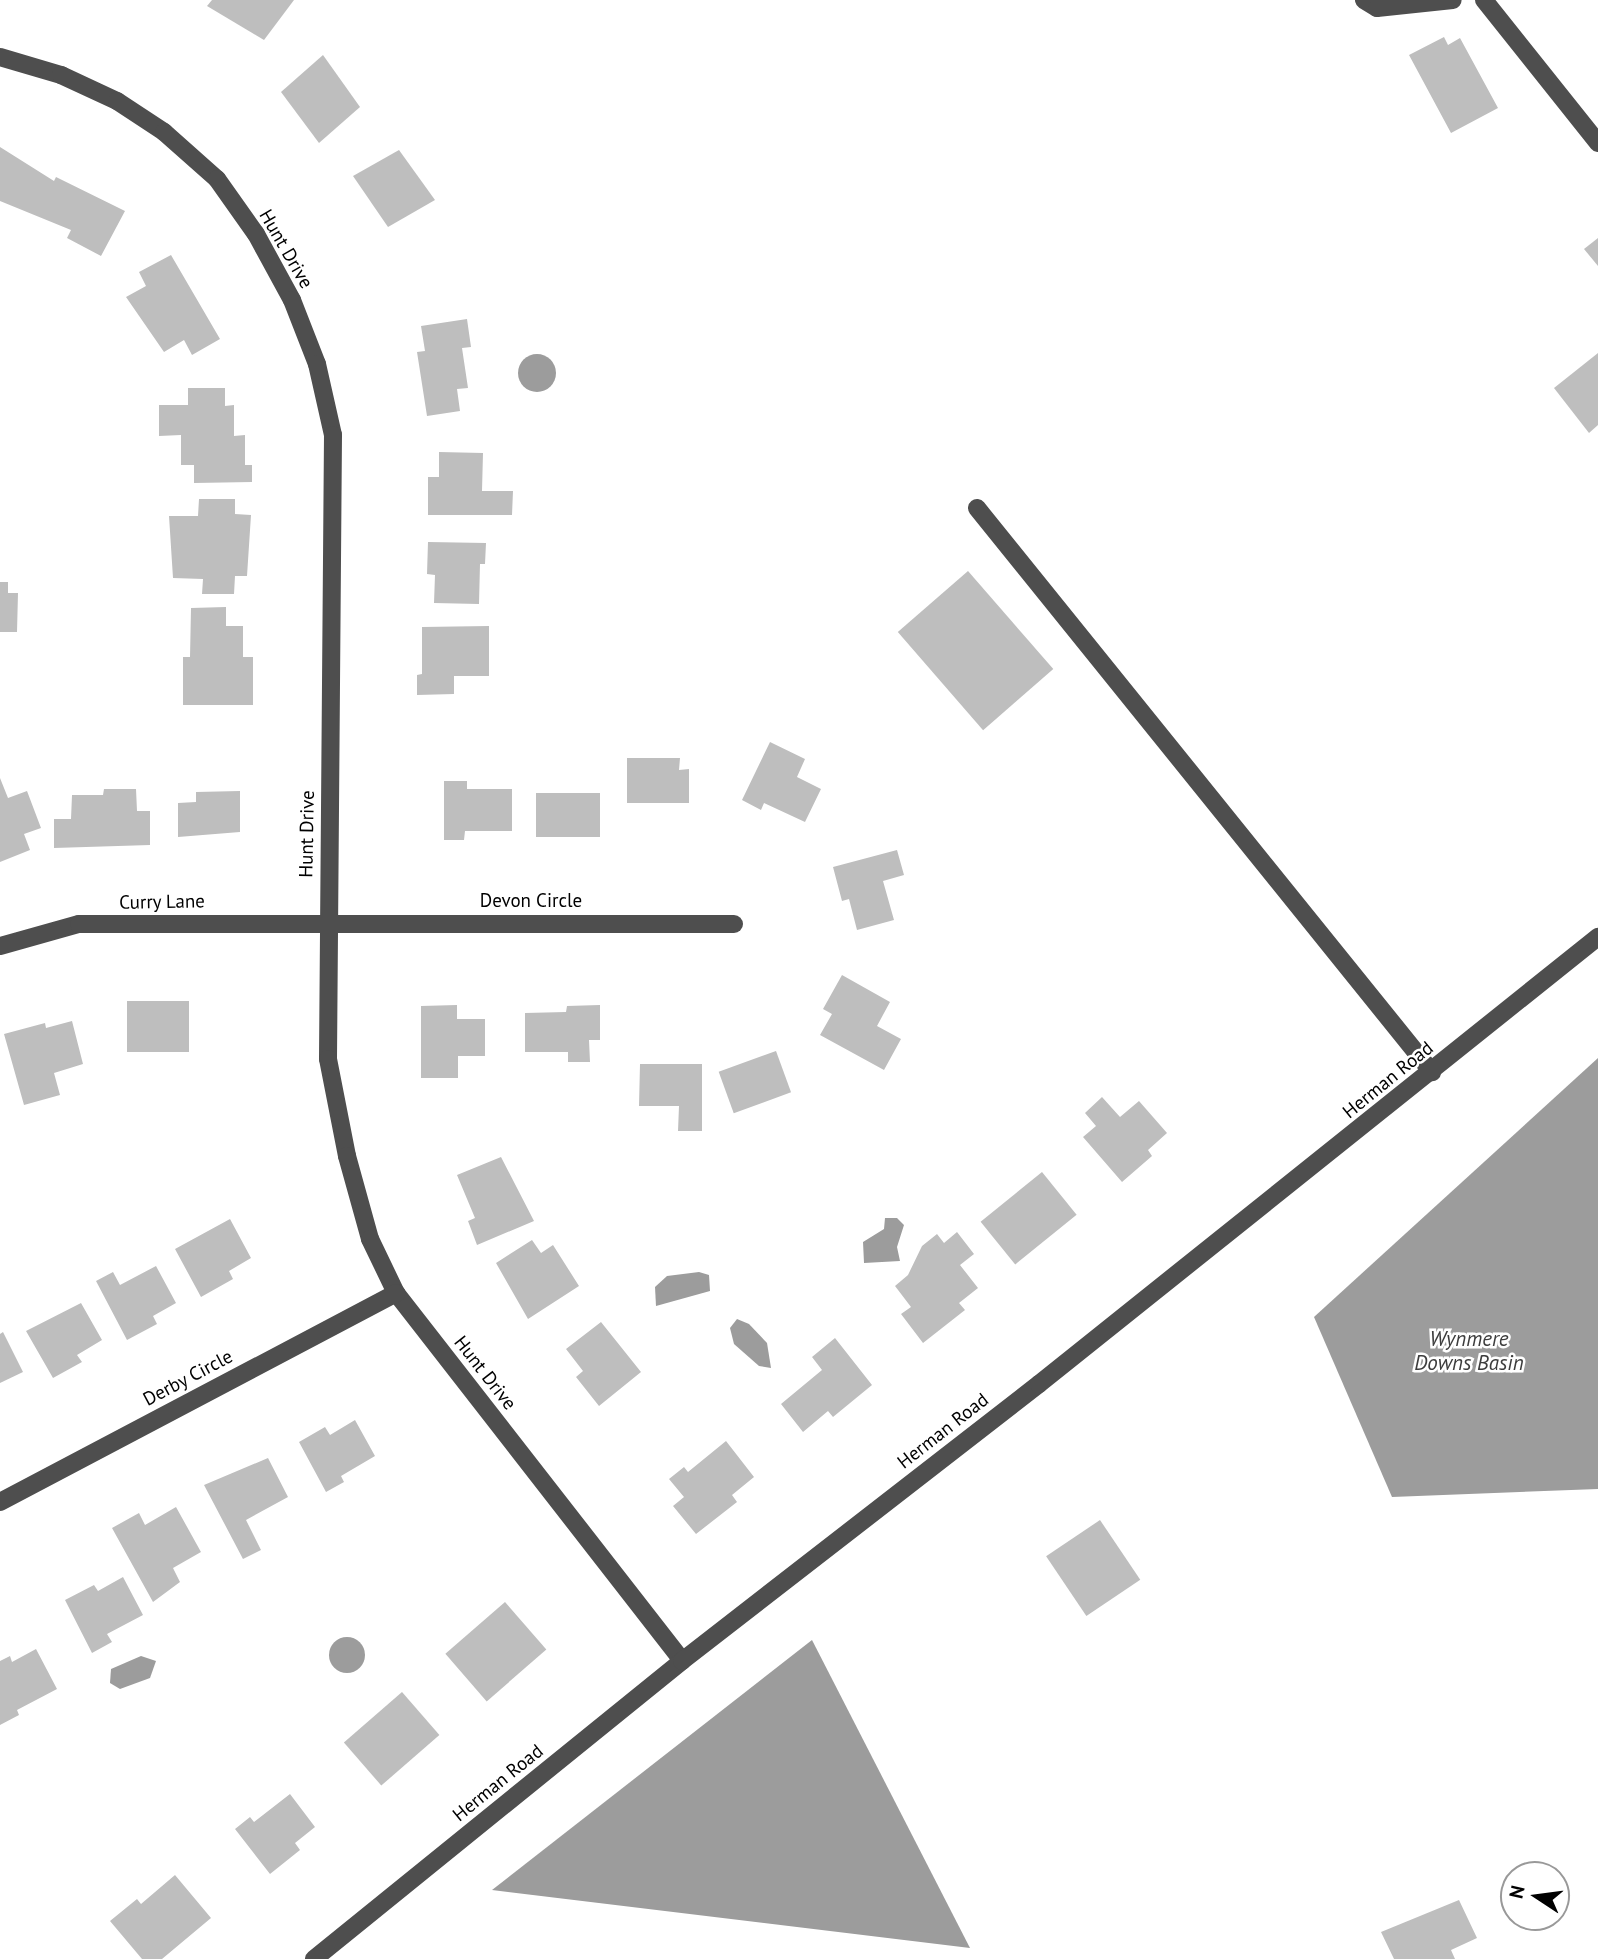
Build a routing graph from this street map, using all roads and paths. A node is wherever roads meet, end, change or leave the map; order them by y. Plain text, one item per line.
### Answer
1 (1364, 0) edge
2 (1452, 0) edge
3 (1483, 0) edge
4 (0, 57) edge
5 (1598, 143) edge
6 (977, 508) dead end
7 (327, 923) junction
8 (734, 924) dead end
9 (1598, 937) edge
10 (0, 946) edge
11 (1432, 1072) junction
12 (396, 1293) junction
13 (0, 1502) edge
14 (682, 1661) junction
15 (314, 1959) edge

1 - 2 street
3 - 5 street
4 - 7 street, Hunt Drive
6 - 11 street
7 - 8 street, Devon Circle
7 - 10 street, Curry Lane
7 - 12 street, Hunt Drive
9 - 11 street, Herman Road
11 - 14 street, Herman Road
12 - 13 street, Derby Circle
12 - 14 street, Hunt Drive
14 - 15 street, Herman Road

